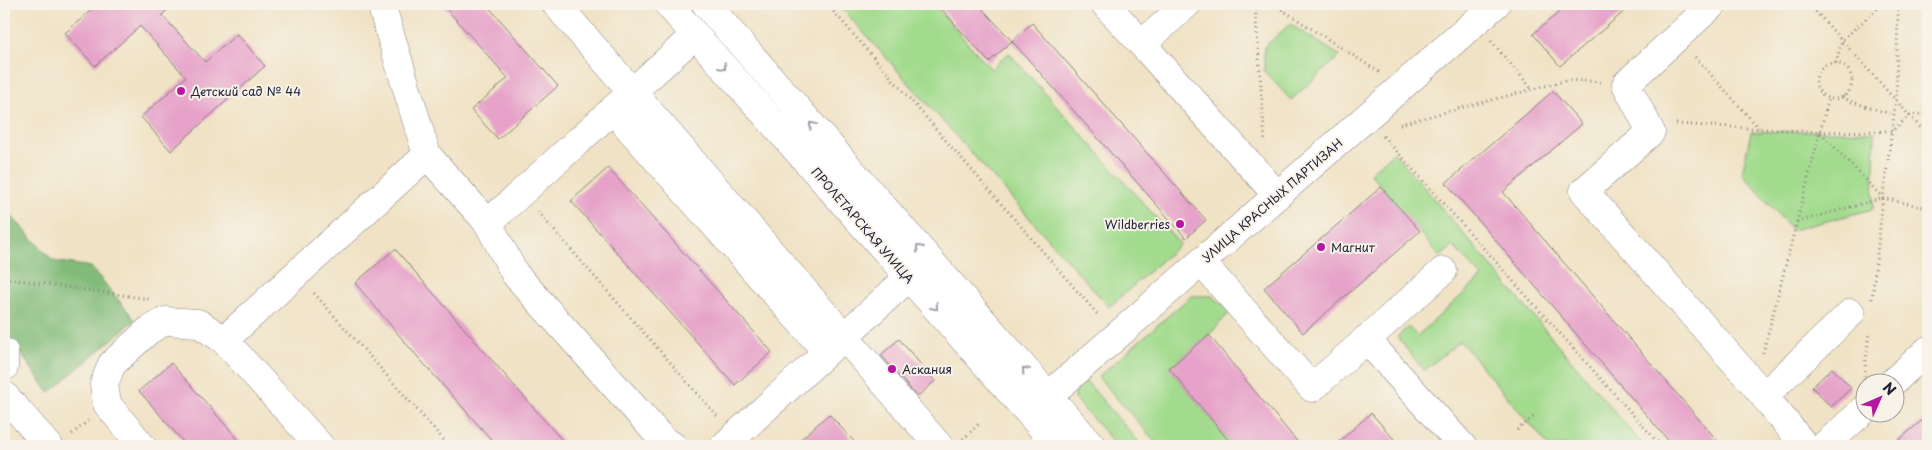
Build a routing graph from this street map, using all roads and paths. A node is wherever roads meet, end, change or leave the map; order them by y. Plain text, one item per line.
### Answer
1 (381, 4) edge
2 (556, 4) edge
3 (668, 4) edge
4 (706, 4) edge
5 (827, 4) edge
6 (1105, 4) edge
7 (1187, 4) edge
8 (1255, 4) edge
9 (1273, 4) edge
10 (1496, 4) edge
11 (1713, 4) edge
12 (1808, 4) edge
13 (1883, 4) edge
14 (1898, 4) edge
15 (1475, 22) junction
16 (695, 35) junction
17 (1677, 37) junction
18 (1842, 40) junction
19 (1142, 44) junction
20 (1836, 63) junction
21 (1380, 72) dead end
22 (1626, 84) junction
23 (1532, 89) junction
24 (1843, 96) junction
25 (1829, 97) junction
26 (1896, 100) junction
27 (623, 101) junction
28 (1928, 113) edge
29 (1642, 115) junction
30 (1894, 115) junction
31 (1910, 115) junction
32 (1372, 123) junction
33 (1760, 128) junction
34 (1892, 131) junction
35 (1820, 132) junction
36 (1928, 136) edge
37 (427, 155) junction
38 (1246, 160) junction
39 (521, 193) junction
40 (1276, 196) junction
41 (1883, 198) junction
42 (1928, 208) edge
43 (1796, 222) junction
44 (488, 224) junction
45 (1201, 262) junction
46 (1443, 270) dead end
47 (297, 274) junction
48 (4, 278) edge
49 (909, 278) junction
50 (158, 301) dead end
51 (1864, 315) junction
52 (1099, 316) dead end
53 (1366, 339) junction
54 (224, 340) junction
55 (836, 345) junction
56 (1928, 350) edge
57 (4, 352) edge
58 (4, 367) edge
59 (1863, 372) edge
60 (1904, 373) edge
61 (1759, 390) junction
62 (4, 395) edge
63 (1048, 396) junction
64 (107, 404) junction
65 (1536, 414) dead end
66 (1854, 419) edge
67 (980, 423) dead end
68 (1518, 430) dead end
69 (729, 441) edge
70 (57, 443) edge
71 (950, 443) edge
72 (142, 446) edge
73 (320, 446) edge
74 (449, 446) edge
75 (673, 446) edge
76 (1058, 446) edge
77 (1092, 446) edge
78 (1462, 446) edge
79 (1661, 446) edge
80 (1805, 446) edge
81 (1824, 446) edge

1 - 37 main road
2 - 27 main road
3 - 16 main road, ПРОЛЕТАРСКАЯ УЛИЦА
63 -> 4 main road
5 - 52 path
6 - 19 main road
7 - 19 main road
8 - 38 path
9 - 21 path
10 - 15 main road, УЛИЦА КРАСНЫХ ПАРТИЗАН
11 - 17 main road
12 - 18 path
13 - 18 path
14 - 26 path
15 - 23 path
15 - 32 main road, УЛИЦА КРАСНЫХ ПАРТИЗАН
16 - 27 main road
16 -> 49 main road, ПРОЛЕТАРСКАЯ УЛИЦА
17 - 22 main road
17 - 33 path
18 - 20 path
18 - 26 path
19 - 38 main road
20 - 24 path
20 - 25 path
22 - 23 path
22 - 29 main road
23 - 32 path
24 - 25 path
24 - 30 path
25 - 35 path
26 - 30 path
26 - 31 path
27 - 39 main road
27 - 55 main road
28 - 31 path
29 - 33 path
29 - 61 main road
30 - 34 path
31 - 34 path
31 - 36 path
32 - 40 main road, УЛИЦА КРАСНЫХ ПАРТИЗАН
32 - 79 path
33 - 35 path
34 - 35 path
34 - 41 path
35 - 41 path
35 - 43 path
37 - 44 main road
37 - 47 main road
38 - 40 main road
39 - 44 main road
39 - 69 path
40 - 45 main road, УЛИЦА КРАСНЫХ ПАРТИЗАН
41 - 42 path
41 - 43 path
41 - 51 path
43 - 61 path
44 - 75 main road
45 - 53 main road
45 - 63 main road, УЛИЦА КРАСНЫХ ПАРТИЗАН
46 - 53 main road
47 - 54 main road
47 - 74 path
48 - 50 path
49 - 55 main road
49 -> 76 main road, ПРОЛЕТАРСКАЯ УЛИЦА
51 - 59 path
51 - 61 main road
53 - 78 main road
54 - 64 main road
54 - 73 main road
55 - 69 main road
55 - 71 main road
56 - 60 main road
57 - 58 main road
61 - 80 main road
62 - 70 main road
63 - 77 main road
64 - 70 path
64 - 72 main road
65 - 68 path
66 - 81 main road
67 - 71 path

